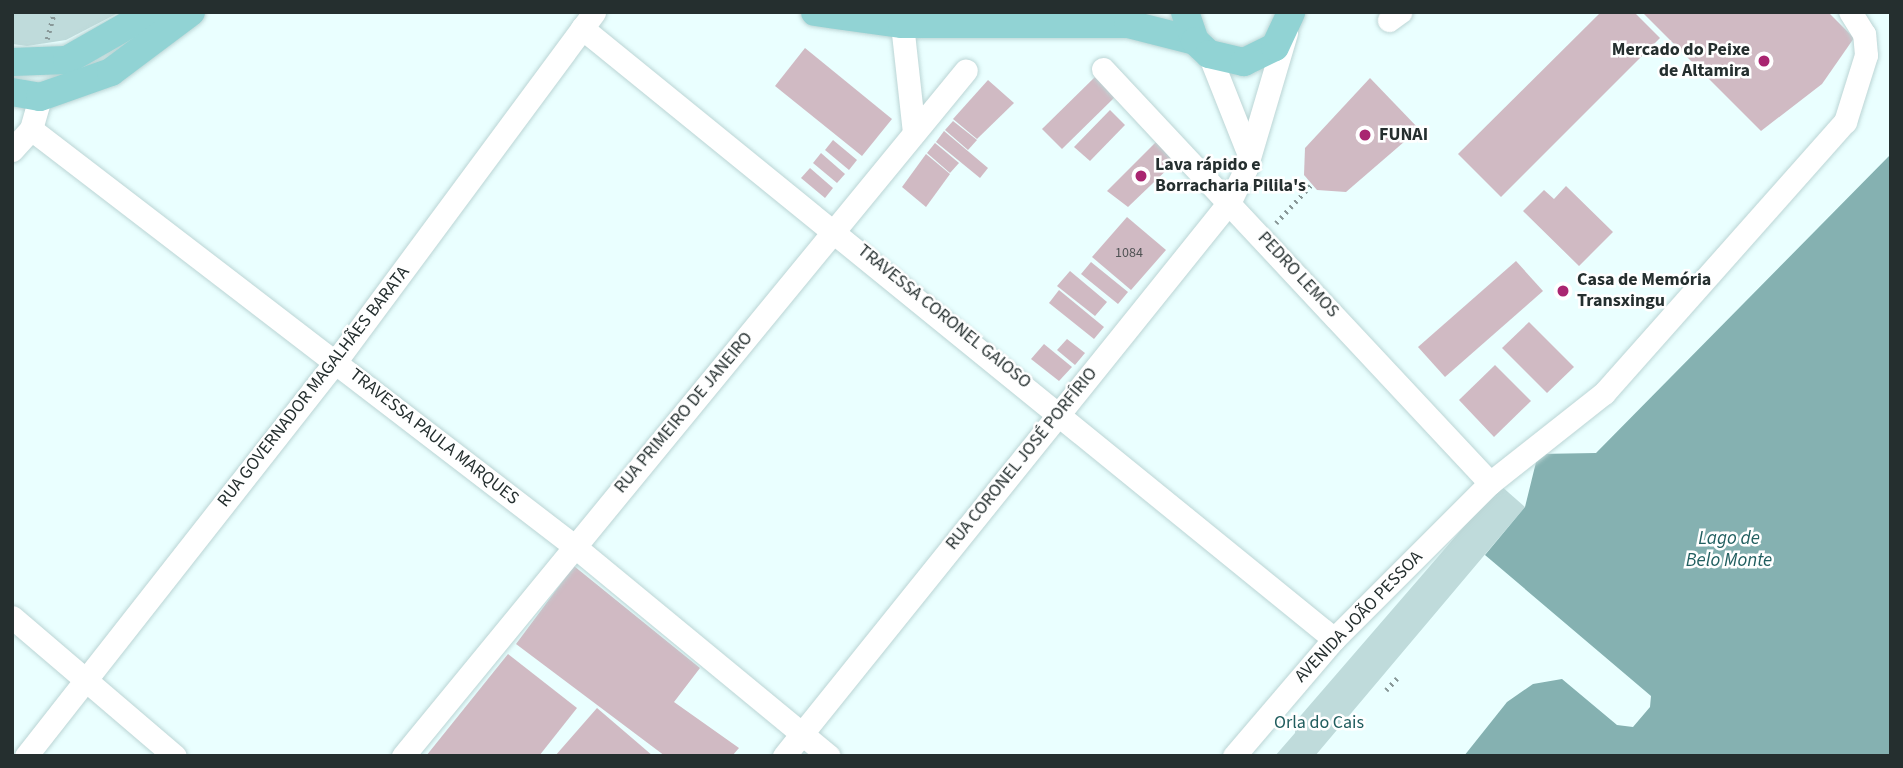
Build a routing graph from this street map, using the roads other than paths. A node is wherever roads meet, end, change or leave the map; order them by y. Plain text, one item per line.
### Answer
1 (150, 12) edge
2 (191, 12) edge
3 (815, 12) edge
4 (1185, 12) edge
5 (1850, 12) edge
6 (1290, 19) edge
7 (588, 20) edge
8 (902, 24) junction
9 (1202, 48) junction
10 (12, 62) edge
11 (1103, 69) dead end
12 (966, 70) dead end
13 (12, 92) edge
14 (40, 97) junction
15 (31, 129) junction
16 (914, 132) junction
17 (12, 150) edge
18 (1250, 155) junction
19 (1230, 201) junction
20 (835, 230) junction
21 (336, 360) junction
22 (1060, 411) junction
23 (1490, 483) junction
24 (574, 546) junction
25 (12, 617) edge
26 (1334, 639) junction
27 (83, 683) junction
28 (802, 734) junction
29 (26, 756) edge
30 (175, 756) edge
31 (403, 756) edge
32 (784, 756) edge
33 (829, 756) edge
34 (1234, 756) edge

1 - 10 main road
2 - 14 main road
3 - 8 main road
4 - 9 main road
5 - 23 street, AVENIDA JOÃO PESSOA
6 - 9 main road
6 - 18 street, RUA CORONEL JOSÉ PORFÍRIO
7 - 20 street, TRAVESSA CORONEL GAIOSO
7 - 21 street, RUA GOVERNADOR MAGALHÃES BARATA
8 - 9 main road
8 - 16 street
9 - 18 street
11 - 19 street, PEDRO LEMOS
12 - 16 street, RUA PRIMEIRO DE JANEIRO
13 - 14 main road
14 - 15 street
15 - 17 street
15 - 21 street, TRAVESSA PAULA MARQUES
16 - 20 street, RUA PRIMEIRO DE JANEIRO
18 - 19 street, RUA CORONEL JOSÉ PORFÍRIO
19 - 22 street, RUA CORONEL JOSÉ PORFÍRIO
19 - 23 street, PEDRO LEMOS
20 - 22 street, TRAVESSA CORONEL GAIOSO
20 - 24 street, RUA PRIMEIRO DE JANEIRO
21 - 24 street, TRAVESSA PAULA MARQUES
21 - 27 street, RUA GOVERNADOR MAGALHÃES BARATA
22 - 26 street, TRAVESSA CORONEL GAIOSO
22 - 28 street, RUA CORONEL JOSÉ PORFÍRIO
23 - 26 street, AVENIDA JOÃO PESSOA
24 - 28 street, TRAVESSA PAULA MARQUES
24 - 31 street, RUA PRIMEIRO DE JANEIRO
25 - 27 street
26 - 34 street, AVENIDA JOÃO PESSOA
27 - 29 street, RUA GOVERNADOR MAGALHÃES BARATA
27 - 30 street
28 - 32 street, RUA CORONEL JOSÉ PORFÍRIO
28 - 33 street, TRAVESSA PAULA MARQUES

